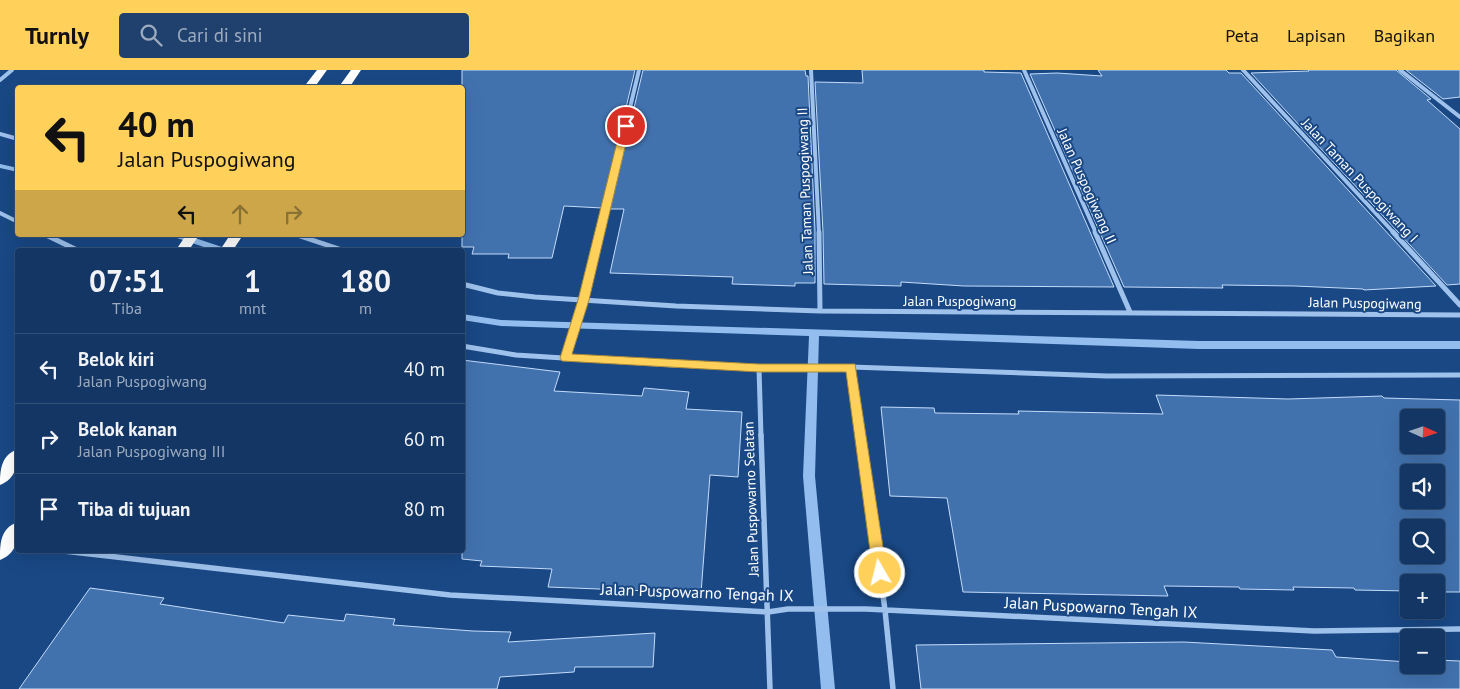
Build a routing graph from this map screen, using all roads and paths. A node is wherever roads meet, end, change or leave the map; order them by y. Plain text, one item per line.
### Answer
1 (12, 70) edge
2 (322, 70) edge
3 (356, 70) edge
4 (639, 70) edge
5 (811, 70) edge
6 (1024, 70) edge
7 (1243, 70) edge
8 (1400, 70) edge
9 (0, 80) edge
10 (310, 85) edge
11 (345, 85) edge
12 (1460, 117) edge
13 (0, 134) edge
14 (15, 137) edge
15 (0, 213) edge
16 (15, 220) edge
17 (50, 237) edge
18 (192, 237) edge
19 (236, 237) edge
20 (303, 237) edge
21 (73, 248) edge
22 (184, 248) edge
23 (227, 248) edge
24 (336, 248) edge
25 (465, 285) edge
26 (583, 302) junction
27 (1460, 305) edge
28 (820, 311) junction
29 (1130, 312) junction
30 (1460, 315) edge
31 (465, 346) edge
32 (566, 358) junction
33 (851, 367) junction
34 (759, 368) junction
35 (1460, 375) edge
36 (15, 460) edge
37 (0, 478) edge
38 (81, 553) edge
39 (885, 610) junction
40 (768, 612) junction
41 (1460, 629) edge
42 (770, 689) edge
43 (893, 689) edge

1 - 9 street
2 - 10 highway
3 - 11 highway
4 - 26 street
5 - 28 street, Jalan Taman Puspogiwang II
6 - 29 street, Jalan Puspogiwang II
7 - 27 street, Jalan Taman Puspogiwang I
8 - 12 street
13 - 14 street
15 - 16 street
17 - 21 street
18 - 22 highway
19 - 23 highway
20 - 24 street
25 - 26 street, Jalan Puspogiwang
26 - 28 street, Jalan Puspogiwang
26 - 32 street
28 - 29 street, Jalan Puspogiwang
29 - 30 street, Jalan Puspogiwang
31 - 32 street
32 - 34 street
33 - 34 street
33 - 35 street
33 - 39 street
34 - 40 street, Jalan Puspowarno Selatan
36 - 37 highway
38 - 40 street, Jalan Puspowarno Tengah IX
39 - 40 street, Jalan Puspowarno Tengah IX
39 - 41 street, Jalan Puspowarno Tengah IX
39 - 43 street
40 - 42 street, Jalan Puspowarno Selatan

